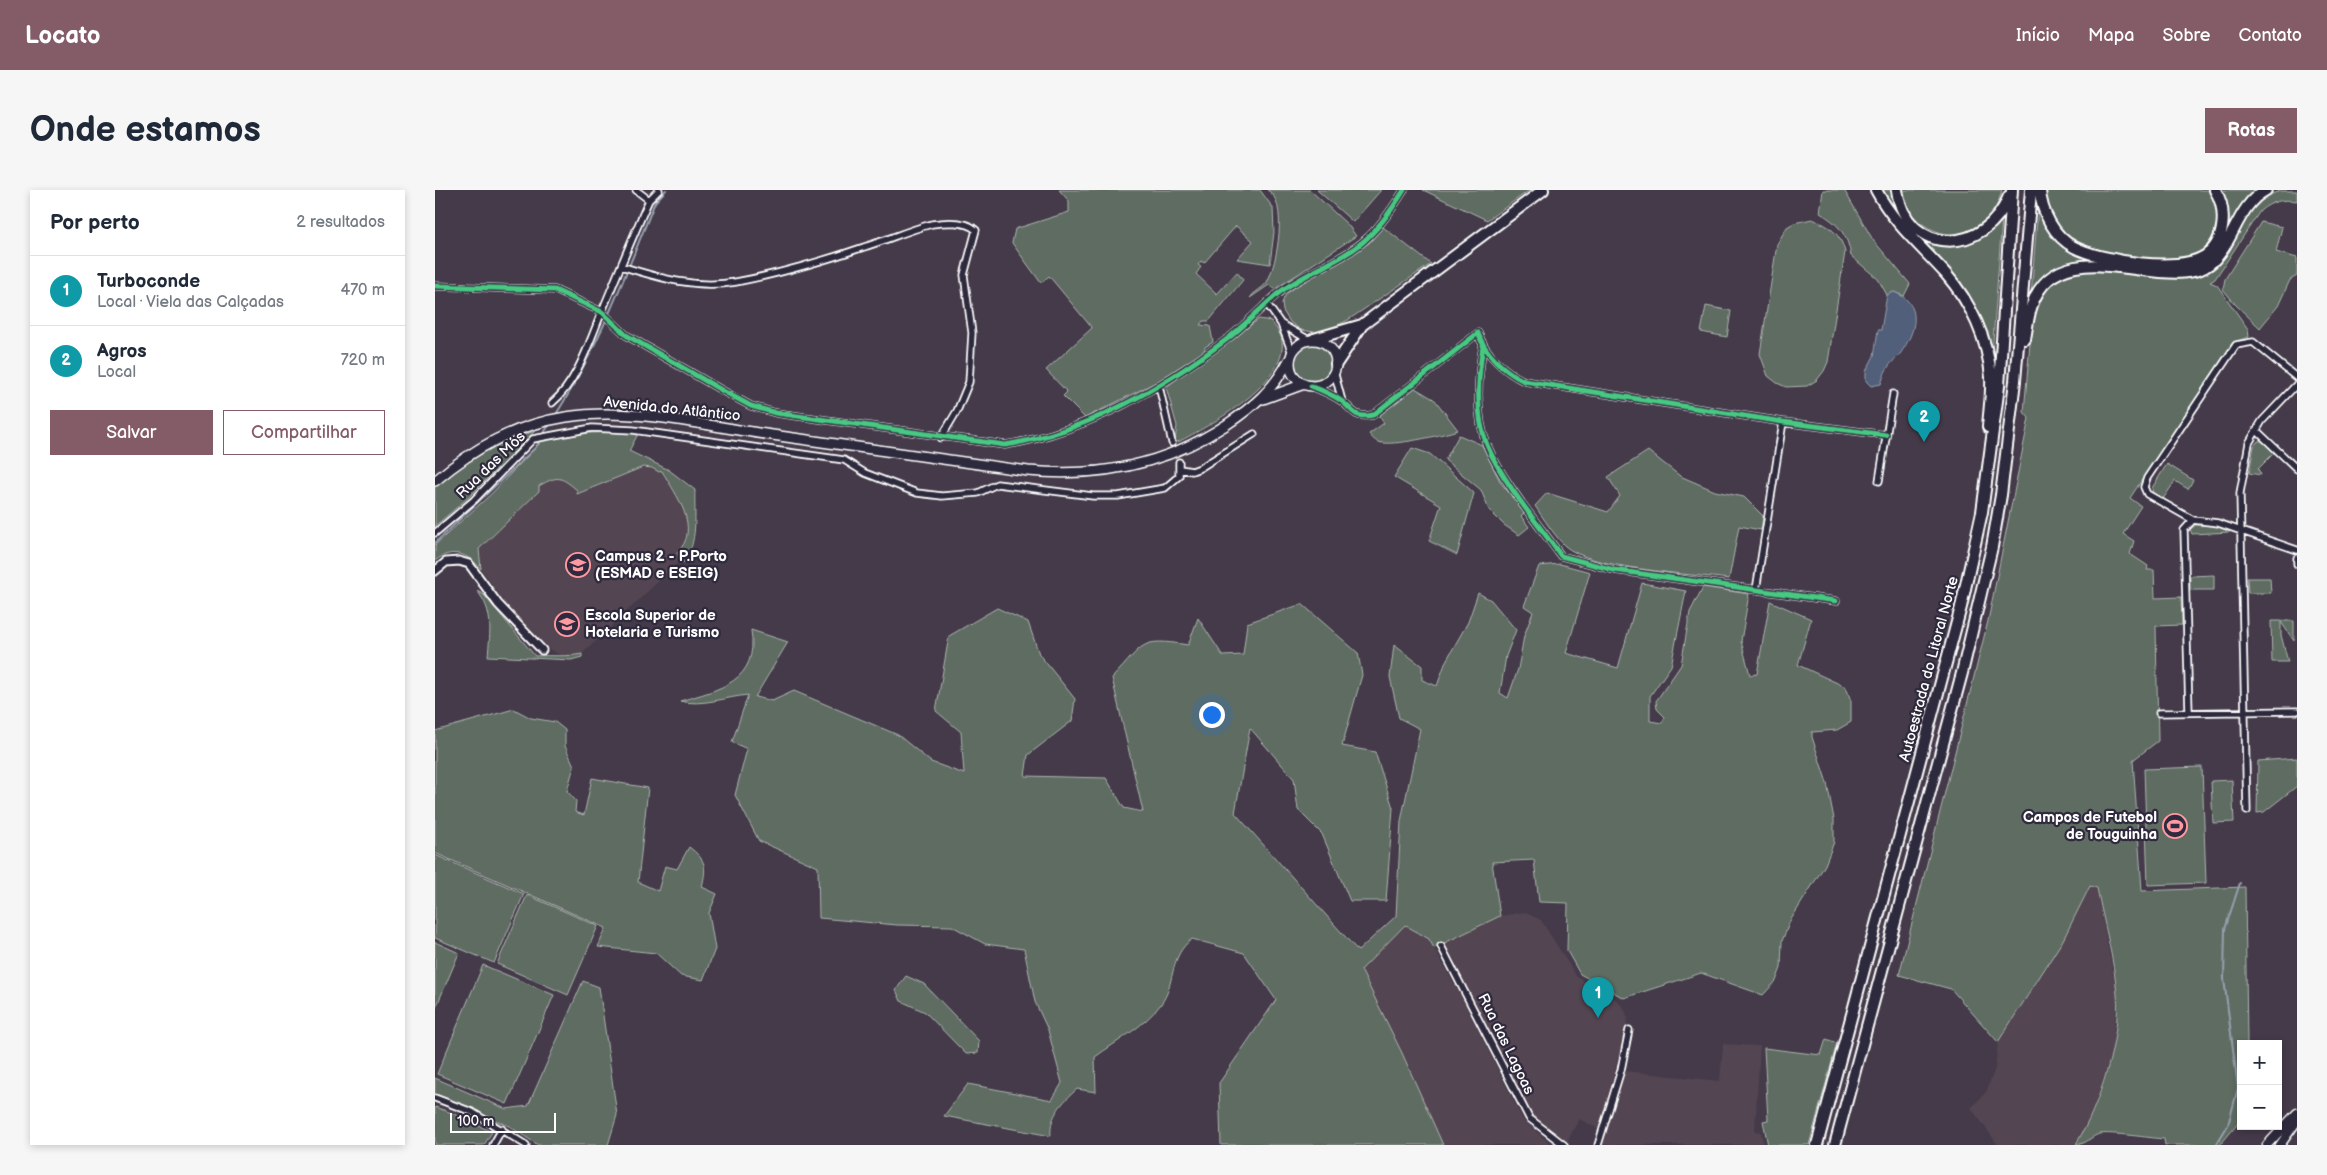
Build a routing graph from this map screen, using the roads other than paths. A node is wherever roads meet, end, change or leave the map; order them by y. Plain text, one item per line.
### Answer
1 (636, 190) edge
2 (659, 190) edge
3 (1404, 190) edge
4 (1543, 190) edge
5 (1876, 190) edge
6 (1897, 190) edge
7 (2011, 190) edge
8 (2031, 190) edge
9 (2039, 190) edge
10 (2215, 190) edge
11 (2266, 190) edge
12 (649, 200) junction
13 (621, 266) junction
14 (435, 286) edge
15 (1267, 304) junction
16 (602, 312) junction
17 (1281, 324) junction
18 (1362, 325) junction
19 (1312, 340) junction
20 (1483, 346) junction
21 (1290, 357) junction
22 (1335, 368) junction
23 (2297, 378) edge
24 (2015, 382) junction
25 (2297, 384) edge
26 (1308, 385) junction
27 (1159, 386) junction
28 (1893, 394) dead end
29 (1262, 399) junction
30 (1342, 401) junction
31 (552, 402) dead end
32 (1783, 422) junction
33 (2257, 430) junction
34 (1254, 434) dead end
35 (1885, 435) junction
36 (941, 438) junction
37 (1993, 440) junction
38 (1172, 443) dead end
39 (1179, 462) dead end
40 (1180, 469) junction
41 (2297, 469) edge
42 (435, 481) edge
43 (1879, 481) dead end
44 (2193, 520) junction
45 (2242, 531) junction
46 (435, 533) edge
47 (2297, 550) edge
48 (2297, 558) edge
49 (2297, 564) edge
50 (435, 571) edge
51 (1756, 590) junction
52 (1836, 601) dead end
53 (542, 650) dead end
54 (2297, 711) edge
55 (2189, 712) junction
56 (2159, 713) dead end
57 (2245, 713) junction
58 (2247, 811) dead end
59 (1441, 946) dead end
60 (1629, 1030) dead end
61 (435, 1098) edge
62 (2297, 1113) edge
63 (2297, 1121) edge
64 (502, 1129) junction
65 (1563, 1144) edge
66 (493, 1145) edge
67 (526, 1145) edge
68 (1598, 1145) edge
69 (1817, 1145) edge
70 (1835, 1145) edge
71 (2267, 1145) edge
72 (2280, 1145) edge

1 - 12 street
2 - 12 street
3 - 15 street
4 - 18 highway
5 - 37 highway
6 - 7 highway
7 - 37 highway, Autoestrada do Litoral Norte
8 - 24 highway, Autoestrada do Litoral Norte
9 - 10 highway
11 - 24 highway
12 - 13 street
13 - 16 street
13 - 36 street
14 - 16 street
15 - 17 street
15 - 27 street
16 - 31 street
16 - 36 street
17 - 19 street
17 - 21 street
18 - 19 highway
18 - 22 highway
19 - 21 main road
19 - 22 main road
20 - 30 street
20 - 32 street
20 - 51 street
21 - 26 main road
21 - 29 main road
22 - 26 main road
22 - 30 street
23 - 44 street
24 - 70 highway, Autoestrada do Litoral Norte
25 - 33 street
26 - 29 main road
26 - 30 street
27 - 36 street
27 - 38 street
28 - 35 street
29 - 42 main road, Avenida do Atlântico
32 - 35 street
32 - 51 street
33 - 41 street
33 - 45 street
34 - 40 street
35 - 43 street
37 - 69 highway, Autoestrada do Litoral Norte
39 - 40 street
40 - 46 street, Rua das Mós
44 - 45 street
44 - 55 street
45 - 47 street
45 - 57 street
48 - 49 street
50 - 53 street
51 - 52 street
54 - 57 street
55 - 56 street
55 - 57 street
57 - 58 street
59 - 65 street, Rua das Lagoas
60 - 68 street
61 - 64 street
62 - 71 main road
63 - 72 main road
64 - 66 street
64 - 67 street

